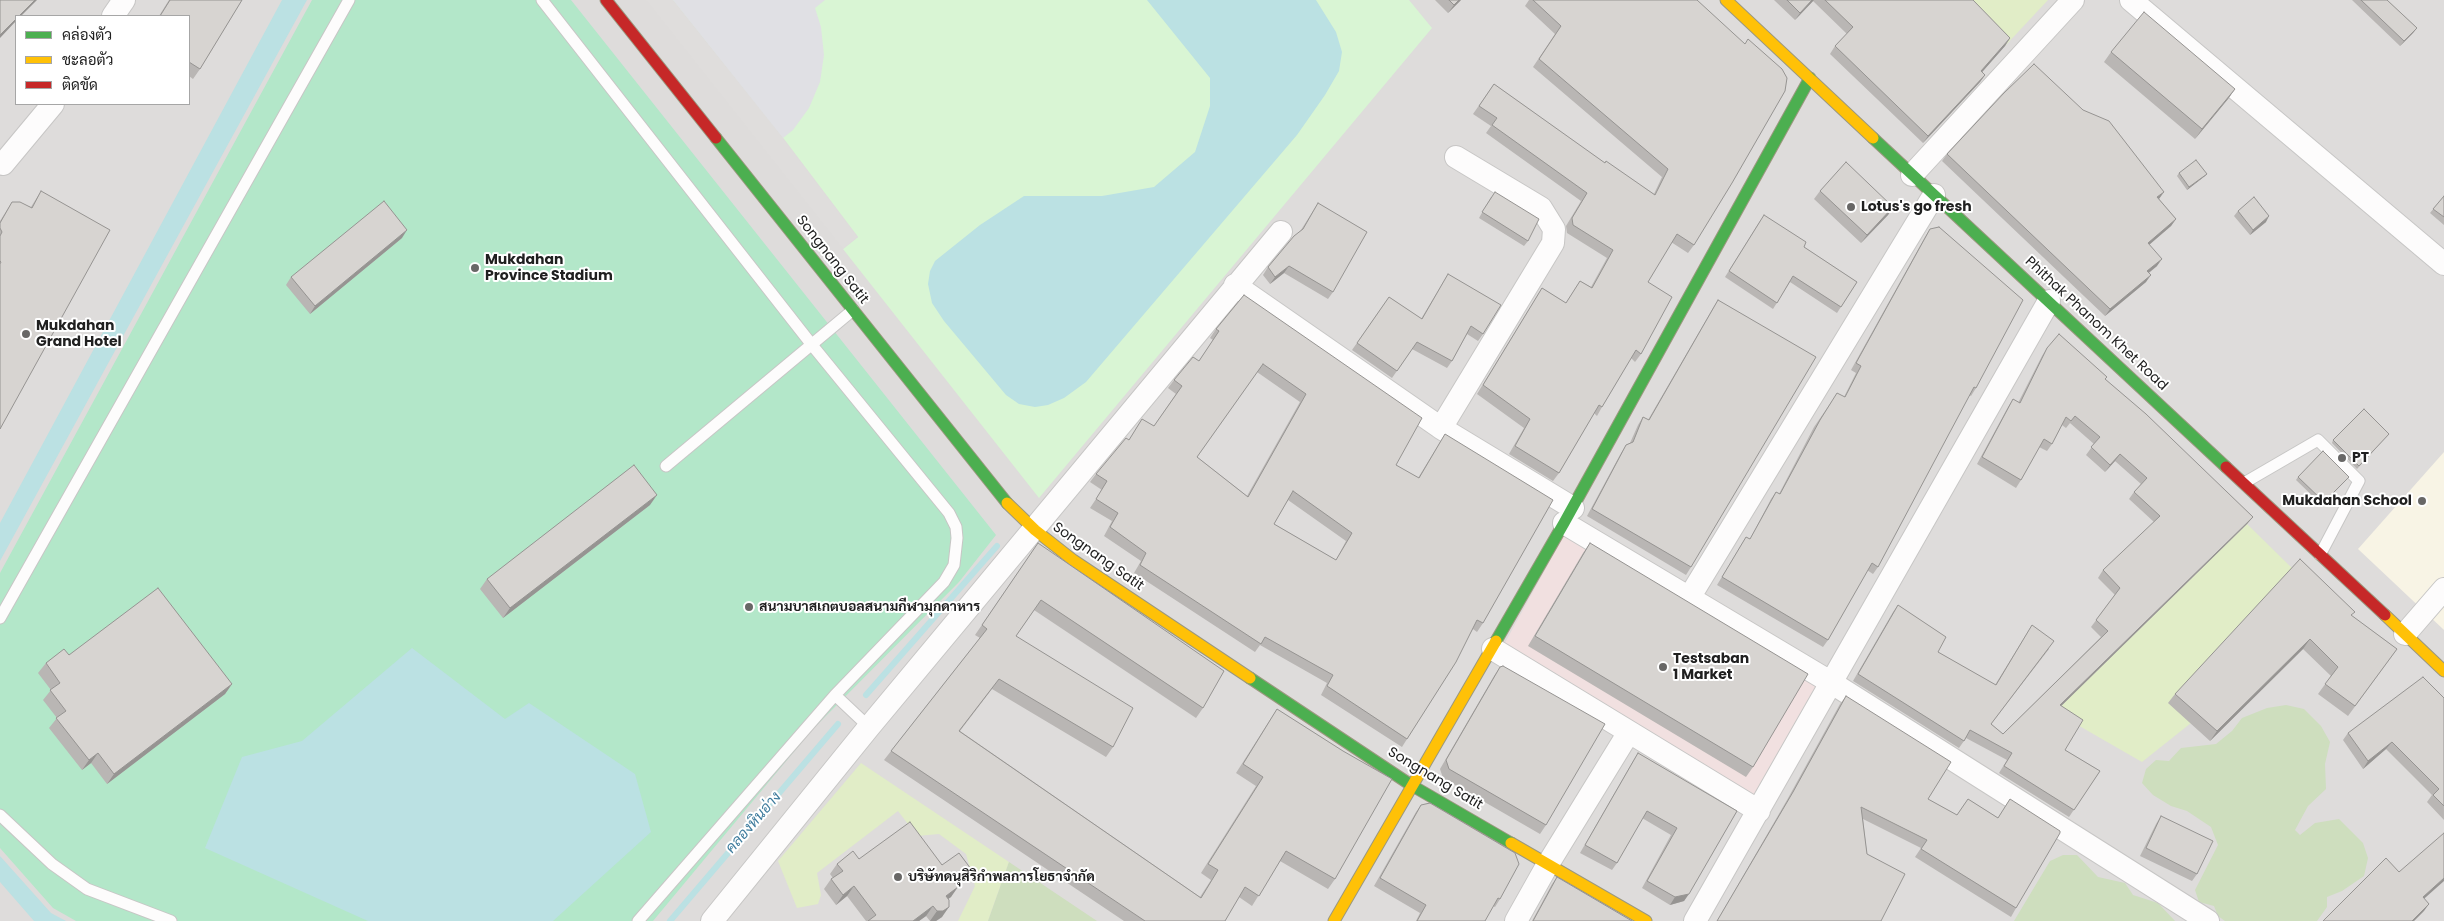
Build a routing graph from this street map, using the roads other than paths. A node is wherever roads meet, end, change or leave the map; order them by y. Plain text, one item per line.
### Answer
1 (124, 0) edge
2 (349, 0) edge
3 (542, 0) edge
4 (606, 0) edge
5 (1726, 0) edge
6 (2073, 0) edge
7 (2131, 0) edge
8 (114, 15) edge
9 (1810, 78) junction
10 (52, 105) edge
11 (1456, 157) dead end
12 (1, 164) edge
13 (1912, 175) junction
14 (1934, 195) junction
15 (1281, 232) dead end
16 (2444, 264) edge
17 (1236, 285) junction
18 (2049, 301) junction
19 (853, 310) junction
20 (812, 344) junction
21 (1441, 428) junction
22 (666, 466) dead end
23 (2244, 483) junction
24 (1569, 516) junction
25 (1035, 530) junction
26 (2320, 555) junction
27 (2444, 589) edge
28 (1688, 598) junction
29 (0, 618) edge
30 (2405, 634) junction
31 (1493, 648) junction
32 (2444, 671) edge
33 (1832, 683) junction
34 (835, 695) junction
35 (869, 728) junction
36 (1629, 732) junction
37 (1411, 784) junction
38 (1759, 812) junction
39 (0, 815) edge
40 (1548, 864) junction
41 (171, 921) edge
42 (638, 921) edge
43 (712, 921) edge
44 (1334, 921) edge
45 (1516, 921) edge
46 (1646, 921) edge
47 (1695, 921) edge
48 (2208, 921) edge

1 - 8 street
2 - 29 lane
3 - 20 lane
4 - 19 street, Songnang Satit
5 - 9 street, Phithak Phanom Khet Road
6 - 13 street
7 - 16 street
9 - 13 street, Phithak Phanom Khet Road
9 - 24 street
10 - 12 street
11 - 21 street
13 - 14 street, Phithak Phanom Khet Road
14 - 18 street, Phithak Phanom Khet Road
14 - 28 street
15 - 17 street
17 - 21 street
17 - 25 street
18 - 23 street, Phithak Phanom Khet Road
18 - 33 street
19 - 20 lane
19 - 25 street, Songnang Satit
20 - 22 lane
20 - 34 lane
21 - 24 street
23 - 26 street, Phithak Phanom Khet Road
23 - 26 lane
24 - 28 street
24 - 31 street
25 - 35 street
25 - 37 street, Songnang Satit
26 - 30 street, Phithak Phanom Khet Road
27 - 30 street
28 - 33 street
30 - 32 street, Phithak Phanom Khet Road
31 - 36 street
31 - 37 street
33 - 38 street
33 - 48 street
34 - 35 lane
34 - 42 lane
35 - 43 street
36 - 38 street
36 - 40 street
37 - 40 street, Songnang Satit
37 - 44 street
38 - 47 street
39 - 41 lane
40 - 45 street
40 - 46 street, Songnang Satit

